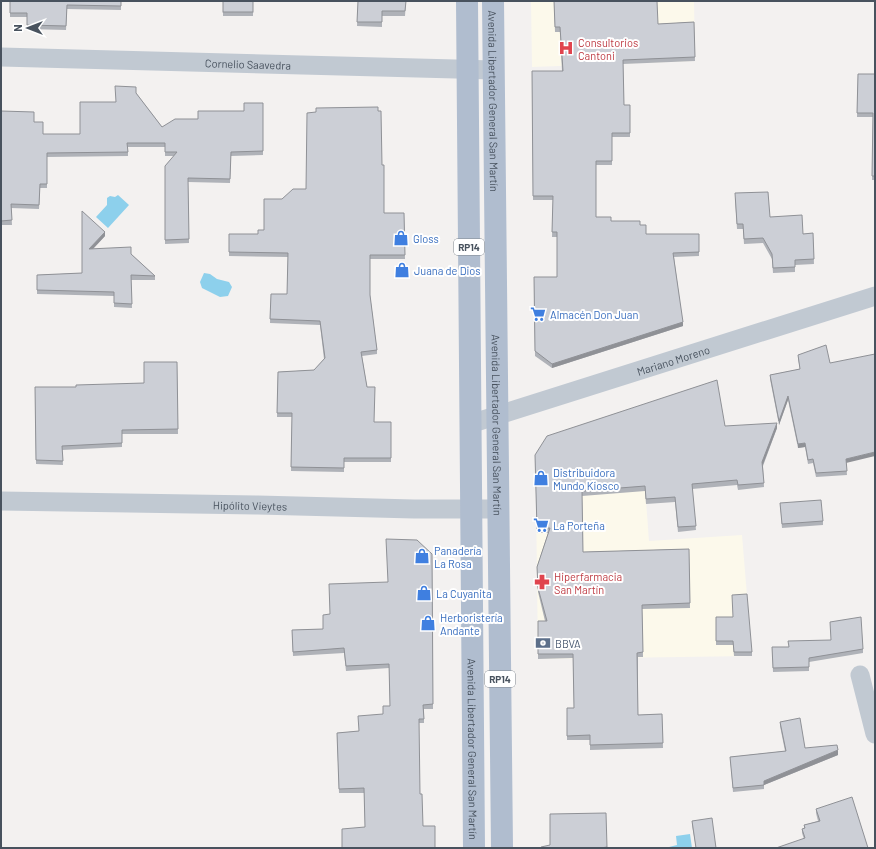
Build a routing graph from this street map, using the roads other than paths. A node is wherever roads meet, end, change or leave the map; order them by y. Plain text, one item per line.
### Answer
1 (467, 1) edge
2 (493, 1) edge
3 (1, 57) edge
4 (468, 70) junction
5 (494, 70) junction
6 (875, 296) edge
7 (497, 415) junction
8 (470, 424) junction
9 (1, 501) edge
10 (471, 509) junction
11 (498, 509) junction
12 (860, 675) dead end
13 (875, 734) edge
14 (474, 848) edge
15 (502, 848) edge

1 - 4 main road, Avenida Libertador General San Martín / RP14
2 - 5 main road, Avenida Libertador General San Martín / RP14
3 - 4 street, Cornelio Saavedra
4 - 5 street, Cornelio Saavedra
4 - 8 main road, Avenida Libertador General San Martín / RP14
5 - 7 main road, Avenida Libertador General San Martín / RP14
6 - 7 street, Mariano Moreno
7 - 8 street, Mariano Moreno
7 - 11 main road, Avenida Libertador General San Martín / RP14
8 - 10 main road, Avenida Libertador General San Martín / RP14
9 - 10 street, Hipólito Vieytes
10 - 11 street, Hipólito Vieytes
10 - 14 main road, Avenida Libertador General San Martín / RP14
11 - 15 main road, Avenida Libertador General San Martín / RP14
12 - 13 street

